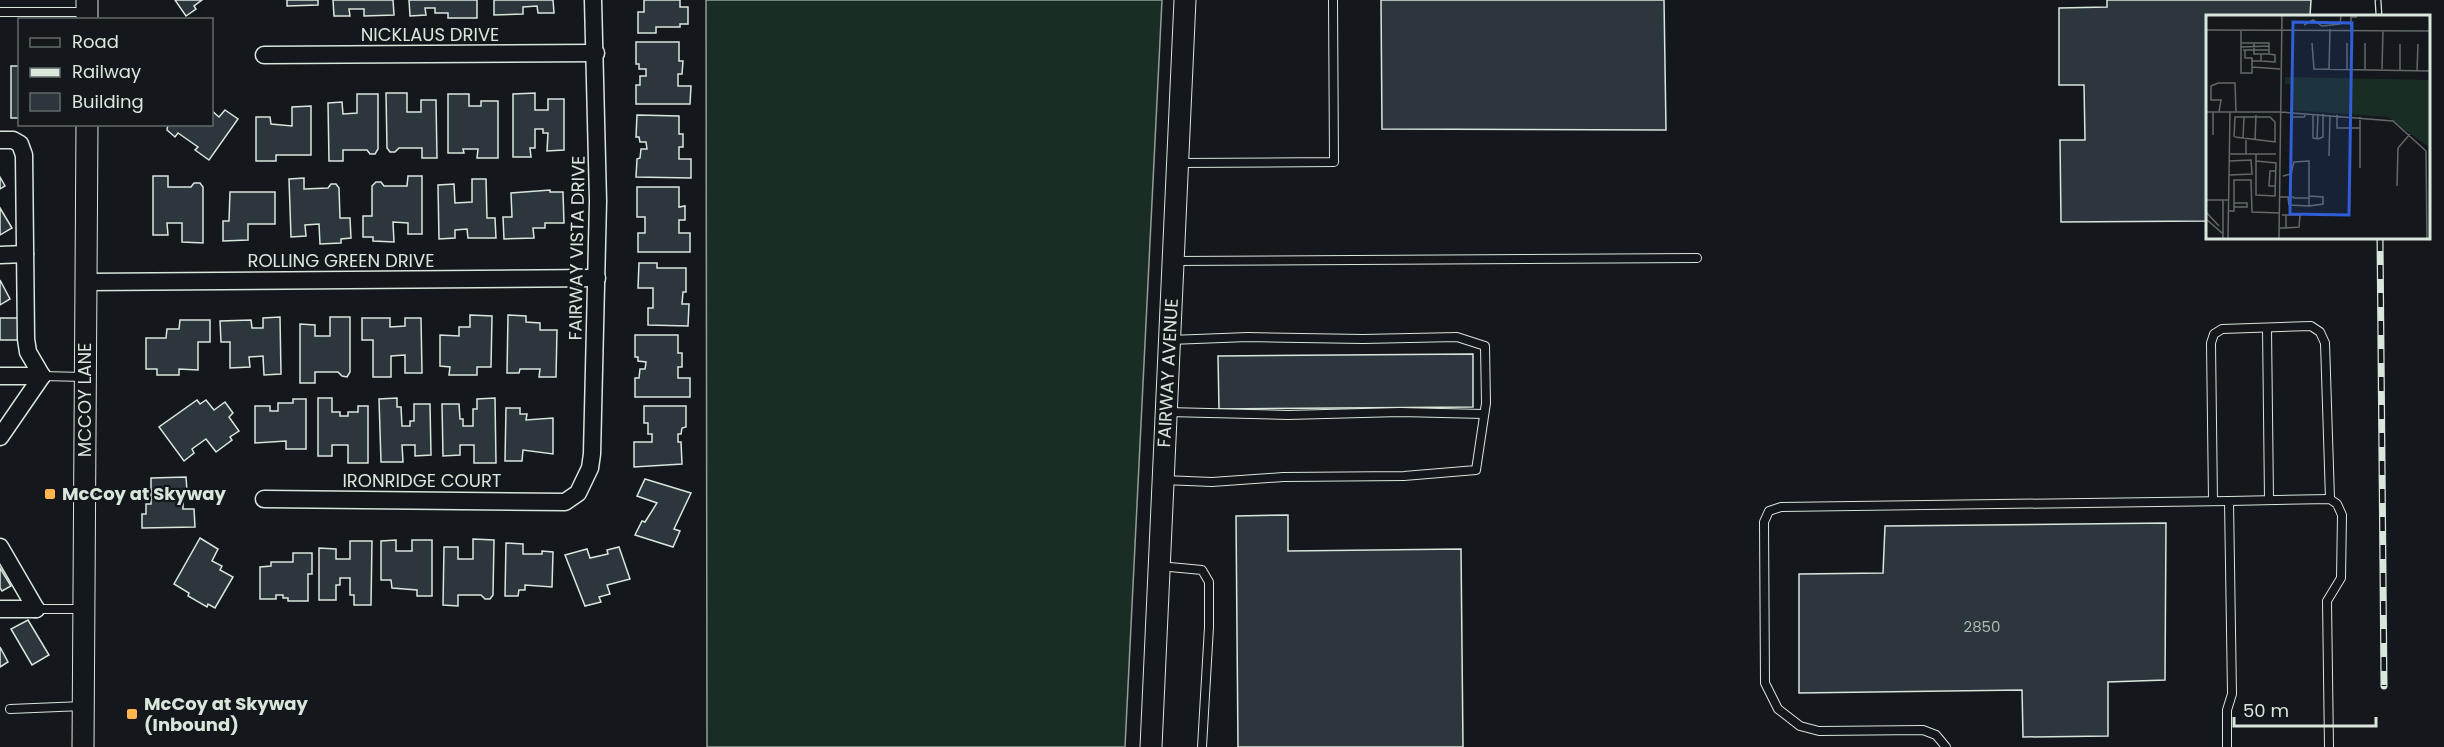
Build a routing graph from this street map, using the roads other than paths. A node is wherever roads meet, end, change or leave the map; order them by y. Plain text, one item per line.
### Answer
1 (593, 0) edge
2 (1185, 0) edge
3 (1333, 0) edge
4 (87, 10) edge
5 (0, 12) edge
6 (596, 53) junction
7 (264, 56) dead end
8 (87, 126) edge
9 (0, 140) edge
10 (1178, 163) junction
11 (0, 255) edge
12 (25, 255) junction
13 (1697, 258) dead end
14 (1172, 260) junction
15 (597, 278) junction
16 (86, 282) junction
17 (2267, 328) junction
18 (1169, 340) junction
19 (0, 376) edge
20 (42, 376) junction
21 (86, 377) junction
22 (1166, 412) junction
23 (1485, 414) junction
24 (0, 437) edge
25 (1163, 480) junction
26 (578, 493) joint
27 (264, 499) dead end
28 (2330, 499) junction
29 (2269, 500) junction
30 (2213, 501) junction
31 (2229, 501) junction
32 (0, 547) edge
33 (1159, 566) junction
34 (0, 609) edge
35 (36, 609) junction
36 (84, 609) junction
37 (83, 706) junction
38 (10, 709) dead end
39 (83, 747) edge
40 (1151, 747) edge
41 (1202, 747) edge
42 (1946, 747) edge
43 (2227, 747) edge
44 (2329, 747) edge

1 - 6 street, FAIRWAY VISTA DRIVE
2 - 10 street, FAIRWAY AVENUE
3 - 10 lane
4 - 5 lane
6 - 7 street, NICKLAUS DRIVE
6 - 15 street, FAIRWAY VISTA DRIVE
8 - 16 street, MCCOY LANE
9 - 12 street
10 - 14 street, FAIRWAY AVENUE
11 - 12 street
12 - 20 street
13 - 14 lane
14 - 18 street, FAIRWAY AVENUE
15 - 16 street, ROLLING GREEN DRIVE
15 - 26 street, FAIRWAY VISTA DRIVE
16 - 21 street, MCCOY LANE
17 - 28 lane
17 - 29 lane
17 - 30 lane
18 - 22 street, FAIRWAY AVENUE
18 - 23 lane
19 - 20 street
20 - 21 lane
20 - 24 street
21 - 36 street, MCCOY LANE
22 - 23 lane
22 - 25 street, FAIRWAY AVENUE
23 - 25 lane
25 - 33 street, FAIRWAY AVENUE
26 - 27 street, IRONRIDGE COURT
28 - 29 lane
28 - 44 lane
29 - 31 lane
30 - 31 lane
30 - 42 lane
31 - 43 lane
32 - 35 street
33 - 40 street, FAIRWAY AVENUE
33 - 41 lane
34 - 35 street
35 - 36 lane
36 - 37 street, MCCOY LANE
37 - 38 lane
37 - 39 street, MCCOY LANE

